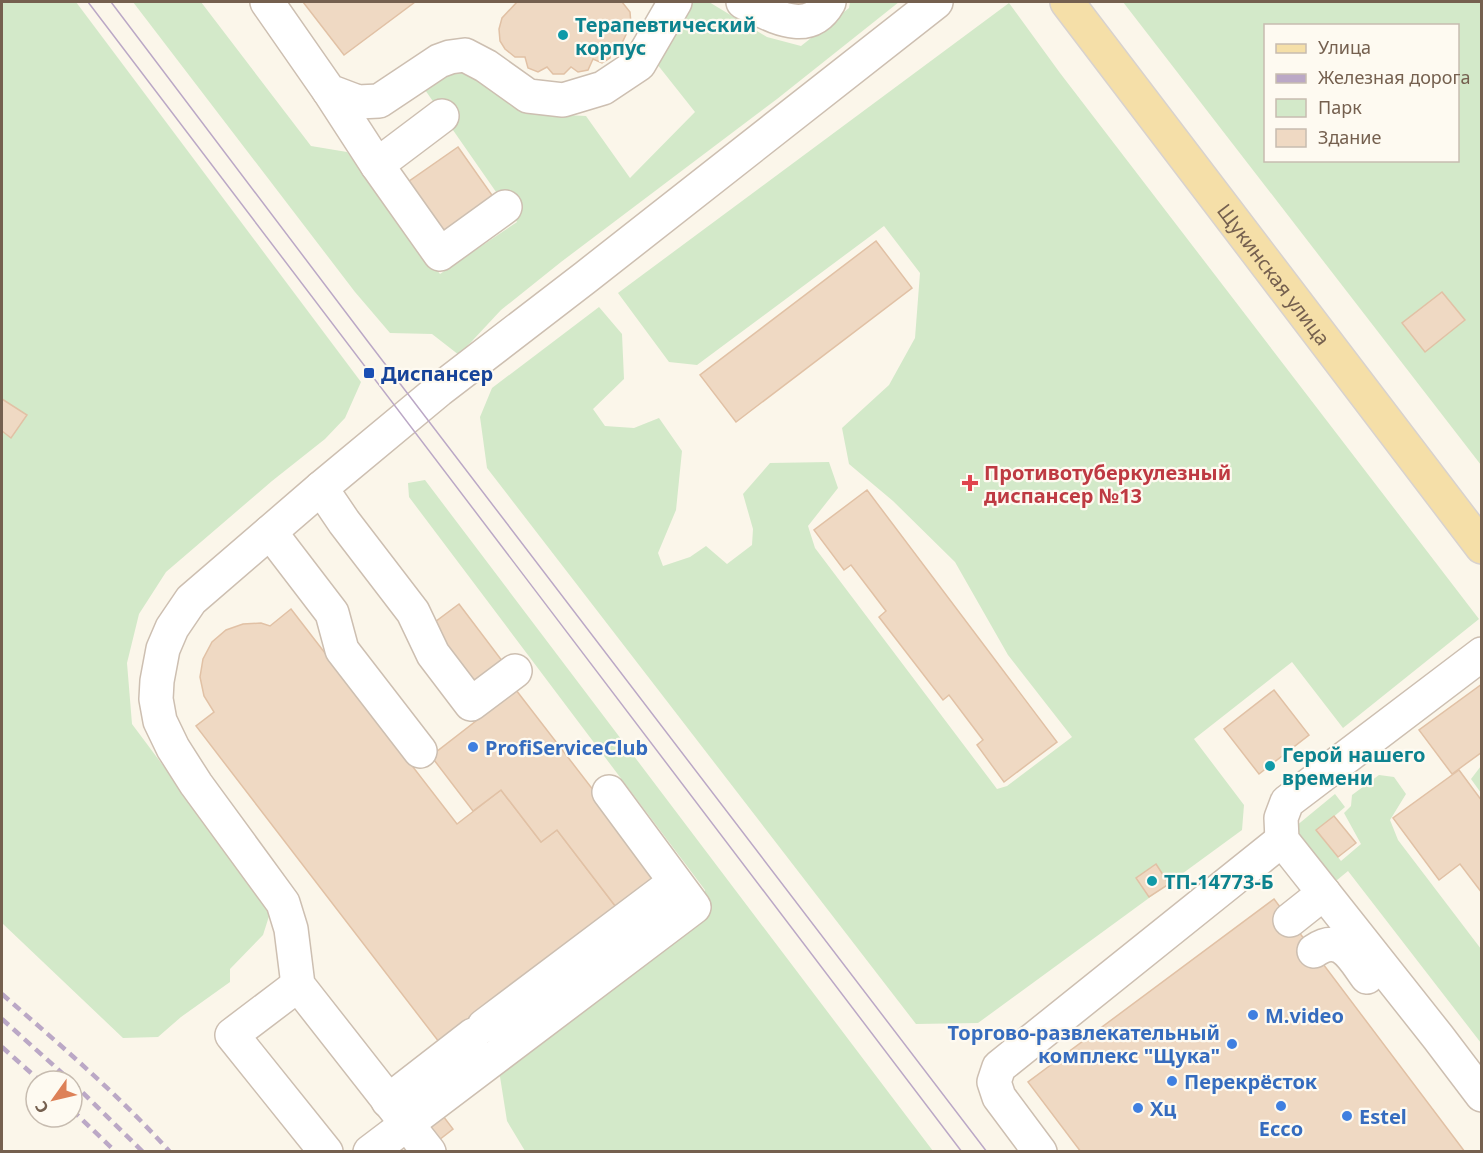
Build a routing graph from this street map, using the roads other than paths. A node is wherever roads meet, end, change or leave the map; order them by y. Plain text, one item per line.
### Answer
1 (267, 2) edge
2 (675, 2) edge
3 (742, 2) edge
4 (829, 2) edge
5 (936, 2) edge
6 (1067, 2) edge
7 (329, 91) junction
8 (442, 116) dead end
9 (376, 165) junction
10 (505, 207) dead end
11 (321, 488) junction
12 (270, 532) junction
13 (1482, 547) edge
14 (1482, 654) edge
15 (515, 671) dead end
16 (420, 751) dead end
17 (609, 792) dead end
18 (1282, 840) junction
19 (675, 882) junction
20 (1324, 893) junction
21 (1290, 920) dead end
22 (1314, 951) dead end
23 (298, 985) junction
24 (1438, 1036) junction
25 (1482, 1095) edge
26 (397, 1112) junction
27 (326, 1152) edge
28 (370, 1152) edge
29 (429, 1152) edge
30 (1040, 1152) edge

1 - 7 street
2 - 7 street
3 - 4 street
5 - 11 street
6 - 13 main road, Щукинская улица
7 - 9 street
8 - 9 street
9 - 10 street
11 - 12 street
11 - 15 street
12 - 16 street
12 - 23 street
14 - 18 street
17 - 19 street
18 - 20 street
18 - 30 street
19 - 26 street
19 - 26 street
20 - 21 street
20 - 24 street
22 - 24 street
23 - 26 street
23 - 27 street
24 - 25 street
26 - 28 street
26 - 29 street

